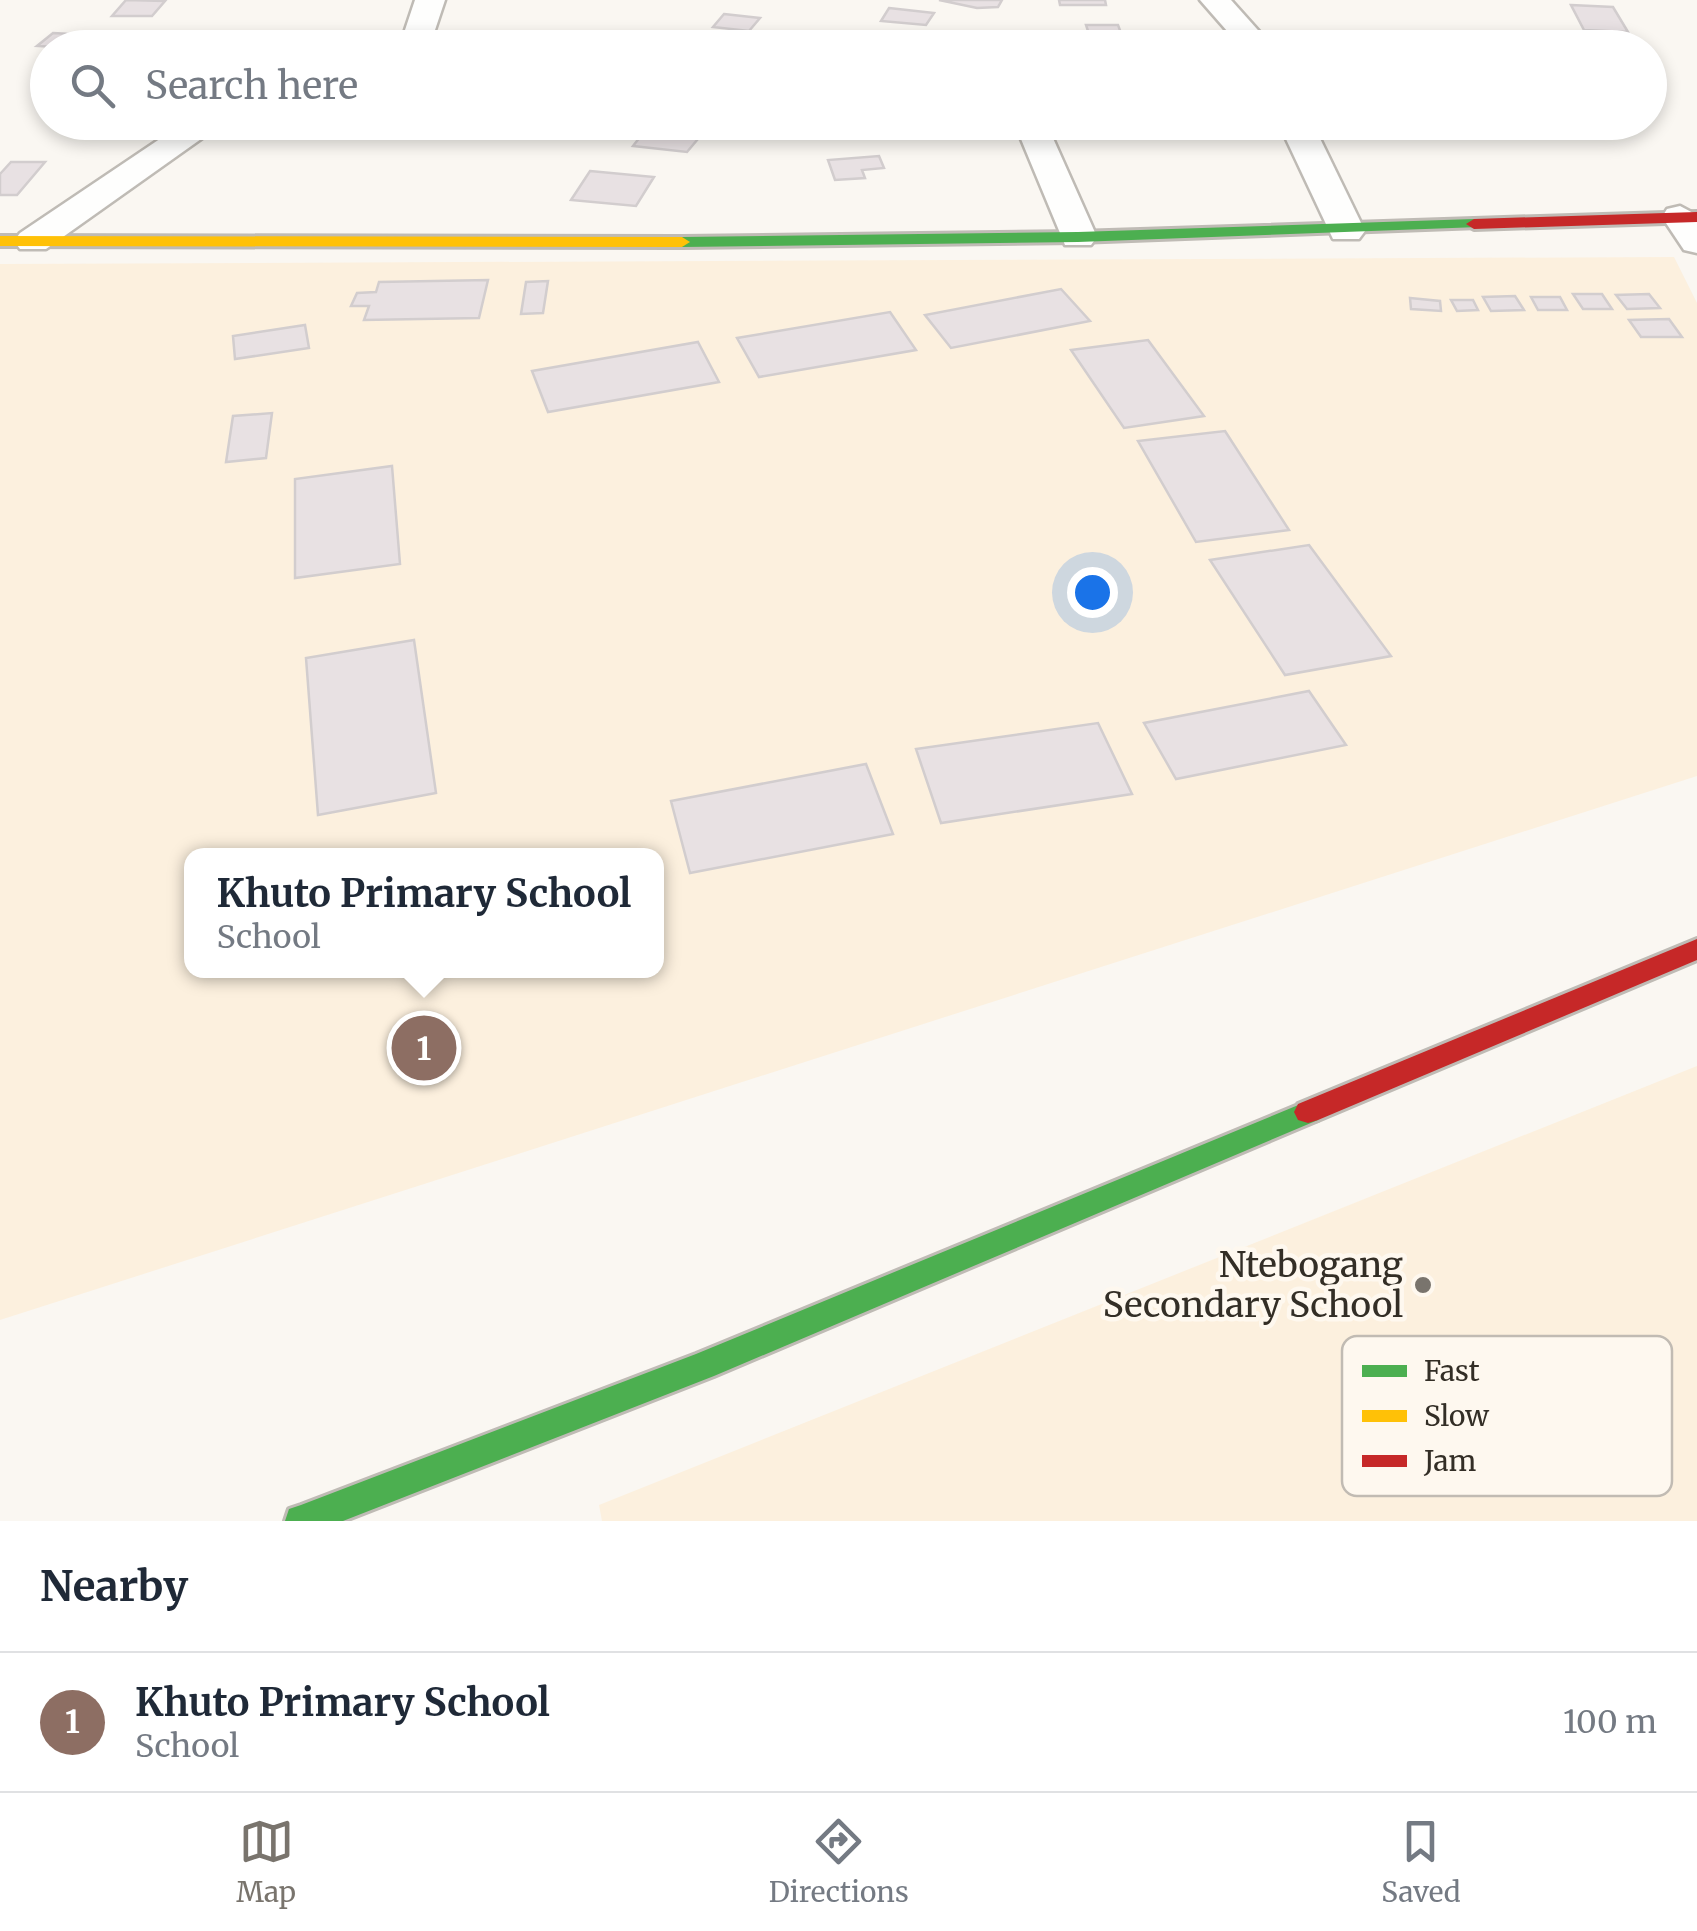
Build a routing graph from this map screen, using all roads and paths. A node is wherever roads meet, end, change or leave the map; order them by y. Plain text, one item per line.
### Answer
1 (430, 0) edge
2 (1215, 0) edge
3 (420, 30) edge
4 (1242, 30) edge
5 (179, 140) edge
6 (1038, 140) edge
7 (1303, 140) edge
8 (1691, 225) edge
9 (1346, 231) junction
10 (1078, 236) junction
11 (17, 241) edge
12 (1697, 949) edge
13 (301, 1521) edge

1 - 3 street
2 - 4 street
5 - 11 street
6 - 10 street
7 - 9 street
8 - 9 street
9 - 10 street
10 - 11 street
12 - 13 street

